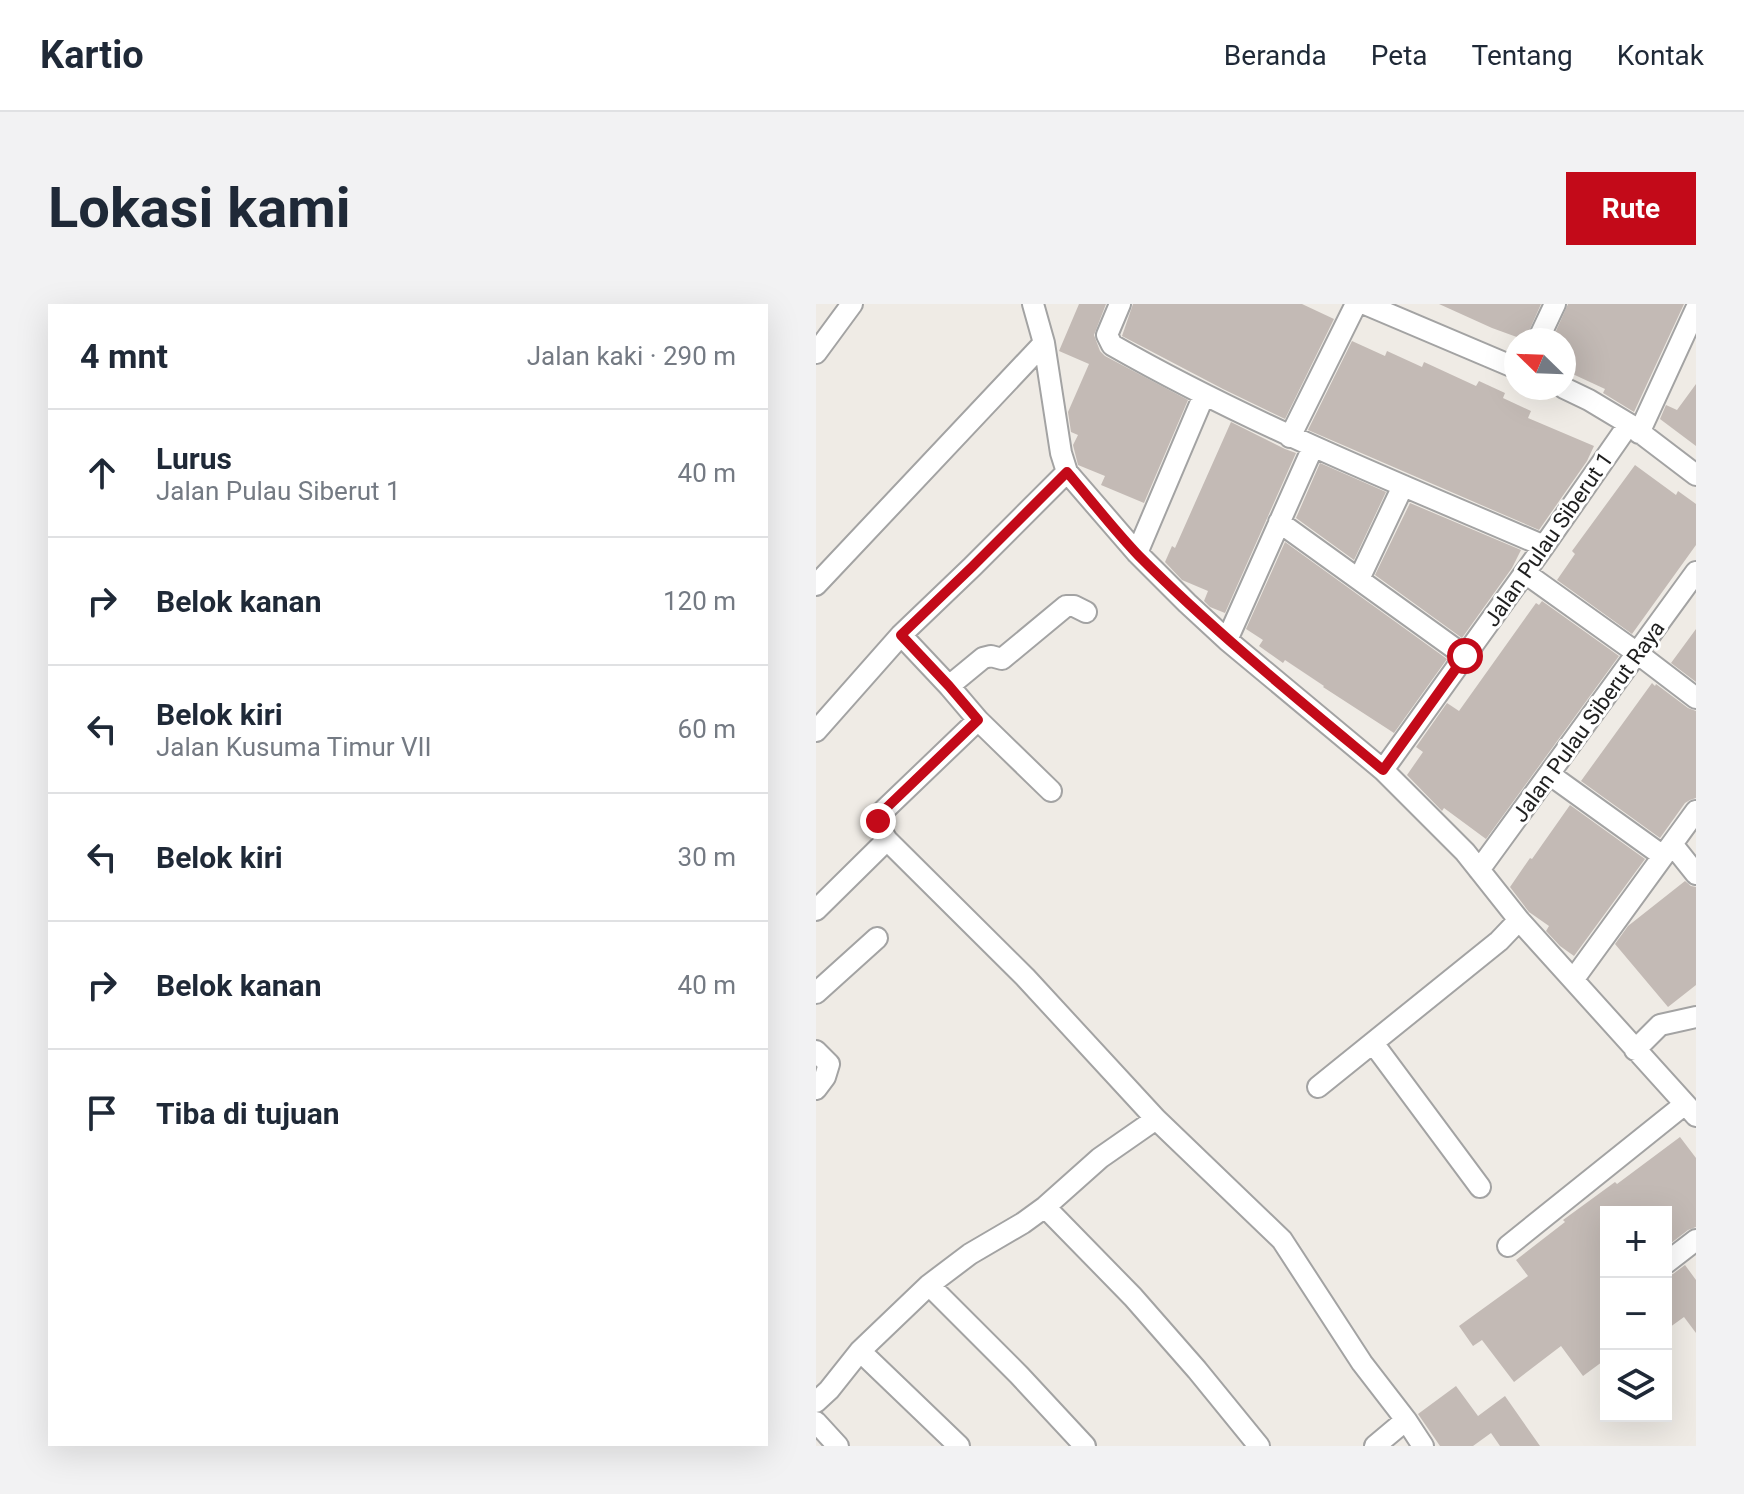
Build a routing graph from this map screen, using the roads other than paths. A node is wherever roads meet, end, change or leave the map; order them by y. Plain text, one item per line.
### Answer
1 (852, 304) edge
2 (1120, 304) edge
3 (1356, 304) edge
4 (1365, 304) edge
5 (1555, 304) edge
6 (1040, 309) edge
7 (1696, 309) edge
8 (1544, 328) edge
9 (1044, 343) junction
10 (816, 353) edge
11 (1504, 363) edge
12 (1576, 394) edge
13 (1204, 395) junction
14 (1634, 428) junction
15 (1290, 437) junction
16 (1313, 447) junction
17 (1067, 472) junction
18 (1696, 475) edge
19 (1403, 486) junction
20 (1279, 522) junction
21 (1544, 546) junction
22 (1137, 553) junction
23 (1696, 572) edge
24 (1525, 573) junction
25 (1359, 579) junction
26 (816, 585) edge
27 (1086, 612) dead end
28 (901, 635) junction
29 (1227, 640) junction
30 (1637, 653) junction
31 (1465, 656) junction
32 (949, 686) junction
33 (1696, 698) edge
34 (978, 720) junction
35 (816, 731) edge
36 (1383, 770) junction
37 (1549, 774) junction
38 (1051, 791) dead end
39 (1696, 811) edge
40 (887, 840) junction
41 (1668, 850) junction
42 (1479, 870) junction
43 (1696, 874) edge
44 (816, 910) edge
45 (1519, 920) junction
46 (877, 938) dead end
47 (1573, 980) junction
48 (816, 993) edge
49 (1696, 1017) edge
50 (1373, 1043) junction
51 (1635, 1050) junction
52 (816, 1051) edge
53 (1318, 1087) dead end
54 (816, 1089) edge
55 (1690, 1110) edge
56 (1156, 1119) junction
57 (1480, 1187) dead end
58 (1045, 1207) junction
59 (1696, 1240) edge
60 (1508, 1246) dead end
61 (1672, 1258) edge
62 (929, 1285) junction
63 (860, 1351) junction
64 (816, 1402) edge
65 (1406, 1420) junction
66 (816, 1422) edge
67 (838, 1446) edge
68 (959, 1446) edge
69 (1085, 1446) edge
70 (1259, 1446) edge
71 (1375, 1446) edge
72 (1423, 1446) edge

1 - 10 street
2 - 13 street
3 - 15 street
4 - 11 street
5 - 8 street
6 - 9 street
7 - 14 street, Jalan Pulau Siberut 1
9 - 17 street
9 - 26 street
12 - 14 street
13 - 15 street
13 - 22 street
14 - 18 street
14 - 21 street, Jalan Pulau Siberut 1
15 - 16 street
16 - 19 street
16 - 20 street
17 - 22 street
17 - 28 street
19 - 21 street
19 - 25 street
20 - 25 street
20 - 29 street
21 - 24 street, Jalan Pulau Siberut 1
22 - 29 street
23 - 30 street, Jalan Pulau Siberut Raya
24 - 30 street
24 - 31 street, Jalan Pulau Siberut 1
25 - 31 street
27 - 32 street
28 - 32 street
28 - 35 street
29 - 36 street
30 - 33 street
30 - 37 street, Jalan Pulau Siberut Raya
31 - 36 street, Jalan Pulau Siberut 1
32 - 34 street
34 - 38 street
34 - 40 street
36 - 42 street
37 - 41 street
37 - 42 street, Jalan Pulau Siberut Raya
39 - 41 street
40 - 44 street
40 - 56 street
41 - 43 street
41 - 47 street
42 - 45 street
45 - 47 street
45 - 50 street
46 - 48 street
47 - 51 street
49 - 51 street
50 - 53 street
50 - 57 street
51 - 55 street
52 - 54 street
55 - 60 street
56 - 58 street
56 - 65 street
58 - 62 street
58 - 70 street
59 - 61 street
62 - 63 street
62 - 69 street
63 - 64 street
63 - 68 street
65 - 71 street
65 - 72 street
66 - 67 street

